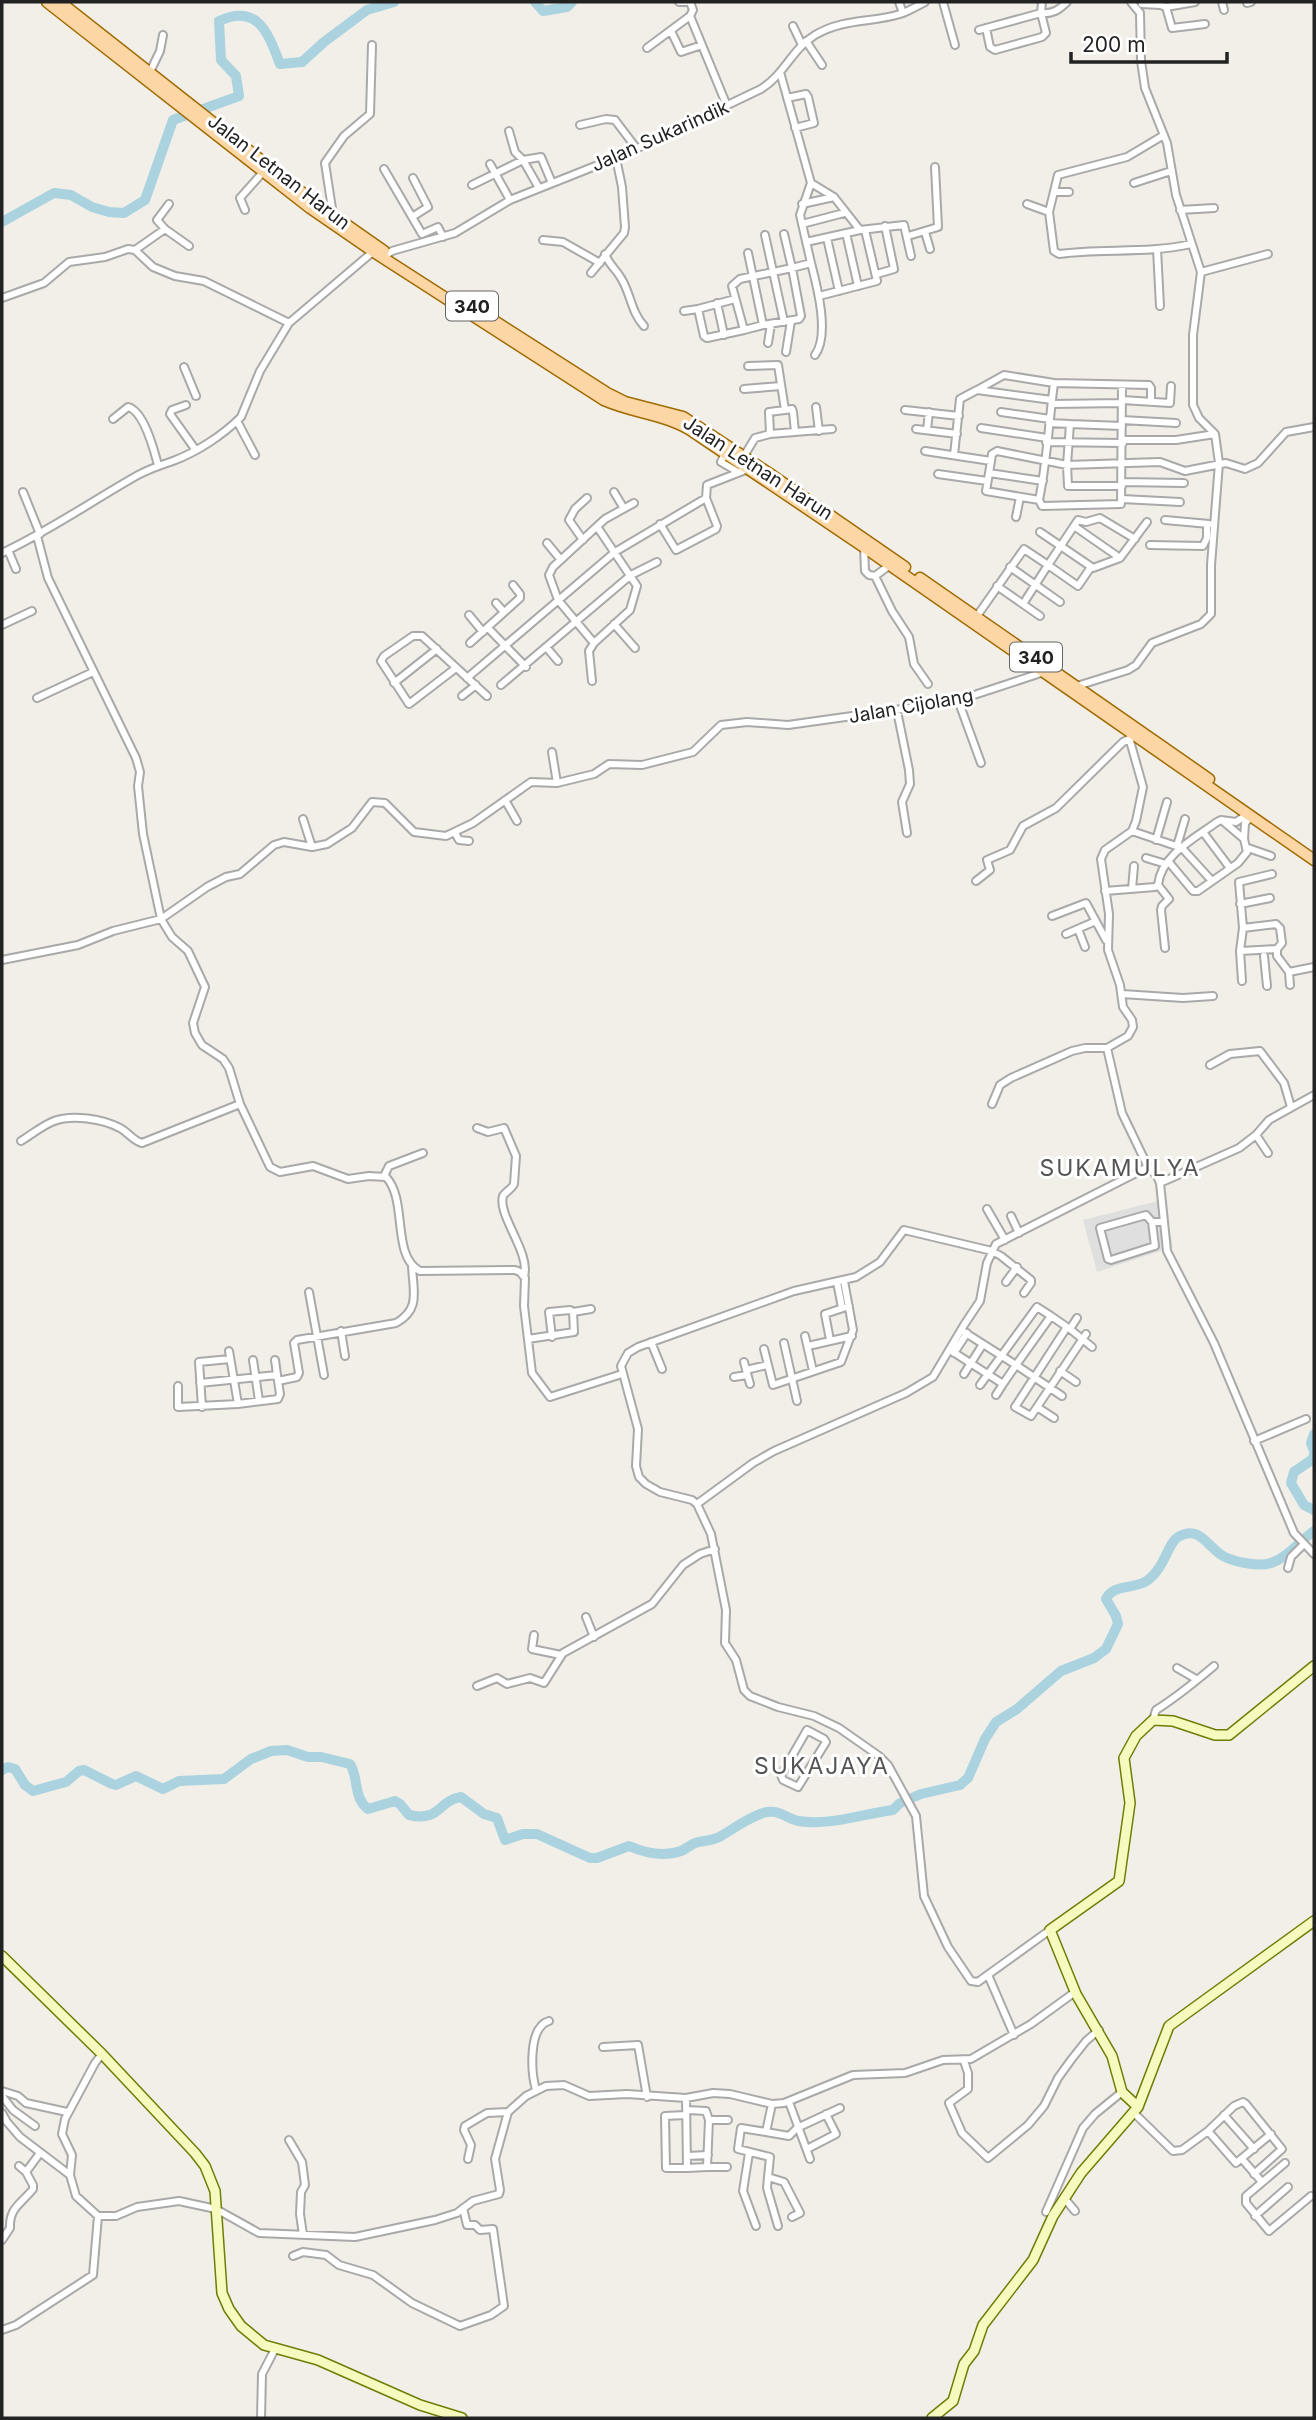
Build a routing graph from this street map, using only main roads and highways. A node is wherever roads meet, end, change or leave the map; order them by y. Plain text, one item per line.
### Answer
1 (47, 2) edge
2 (60, 2) edge
3 (148, 76) junction
4 (204, 119) junction
5 (376, 249) junction
6 (501, 329) junction
7 (753, 467) junction
8 (862, 542) junction
9 (996, 634) junction
10 (1097, 704) junction
11 (1314, 853) edge
12 (1314, 860) edge

1 - 3 main road, Jalan Letnan Harun / 340
2 - 3 main road, Jalan Letnan Harun / 340
3 - 4 main road, Jalan Letnan Harun / 340
4 - 5 main road, Jalan Letnan Harun / 340
4 - 5 main road, Jalan Letnan Harun / 340
5 - 6 main road, Jalan Letnan Harun / 340
6 - 7 main road, Jalan Letnan Harun / 340
6 - 7 main road, Jalan Letnan Harun / 340
7 - 8 main road, Jalan Letnan Harun / 340
8 - 9 main road, Jalan Letnan Harun / 340
8 - 9 main road, Jalan Letnan Harun / 340
9 - 10 main road, Jalan Letnan Harun / 340
9 - 10 main road, Jalan Letnan Harun / 340
10 - 11 main road, Jalan Letnan Harun / 340
10 - 12 main road, Jalan Letnan Harun / 340

